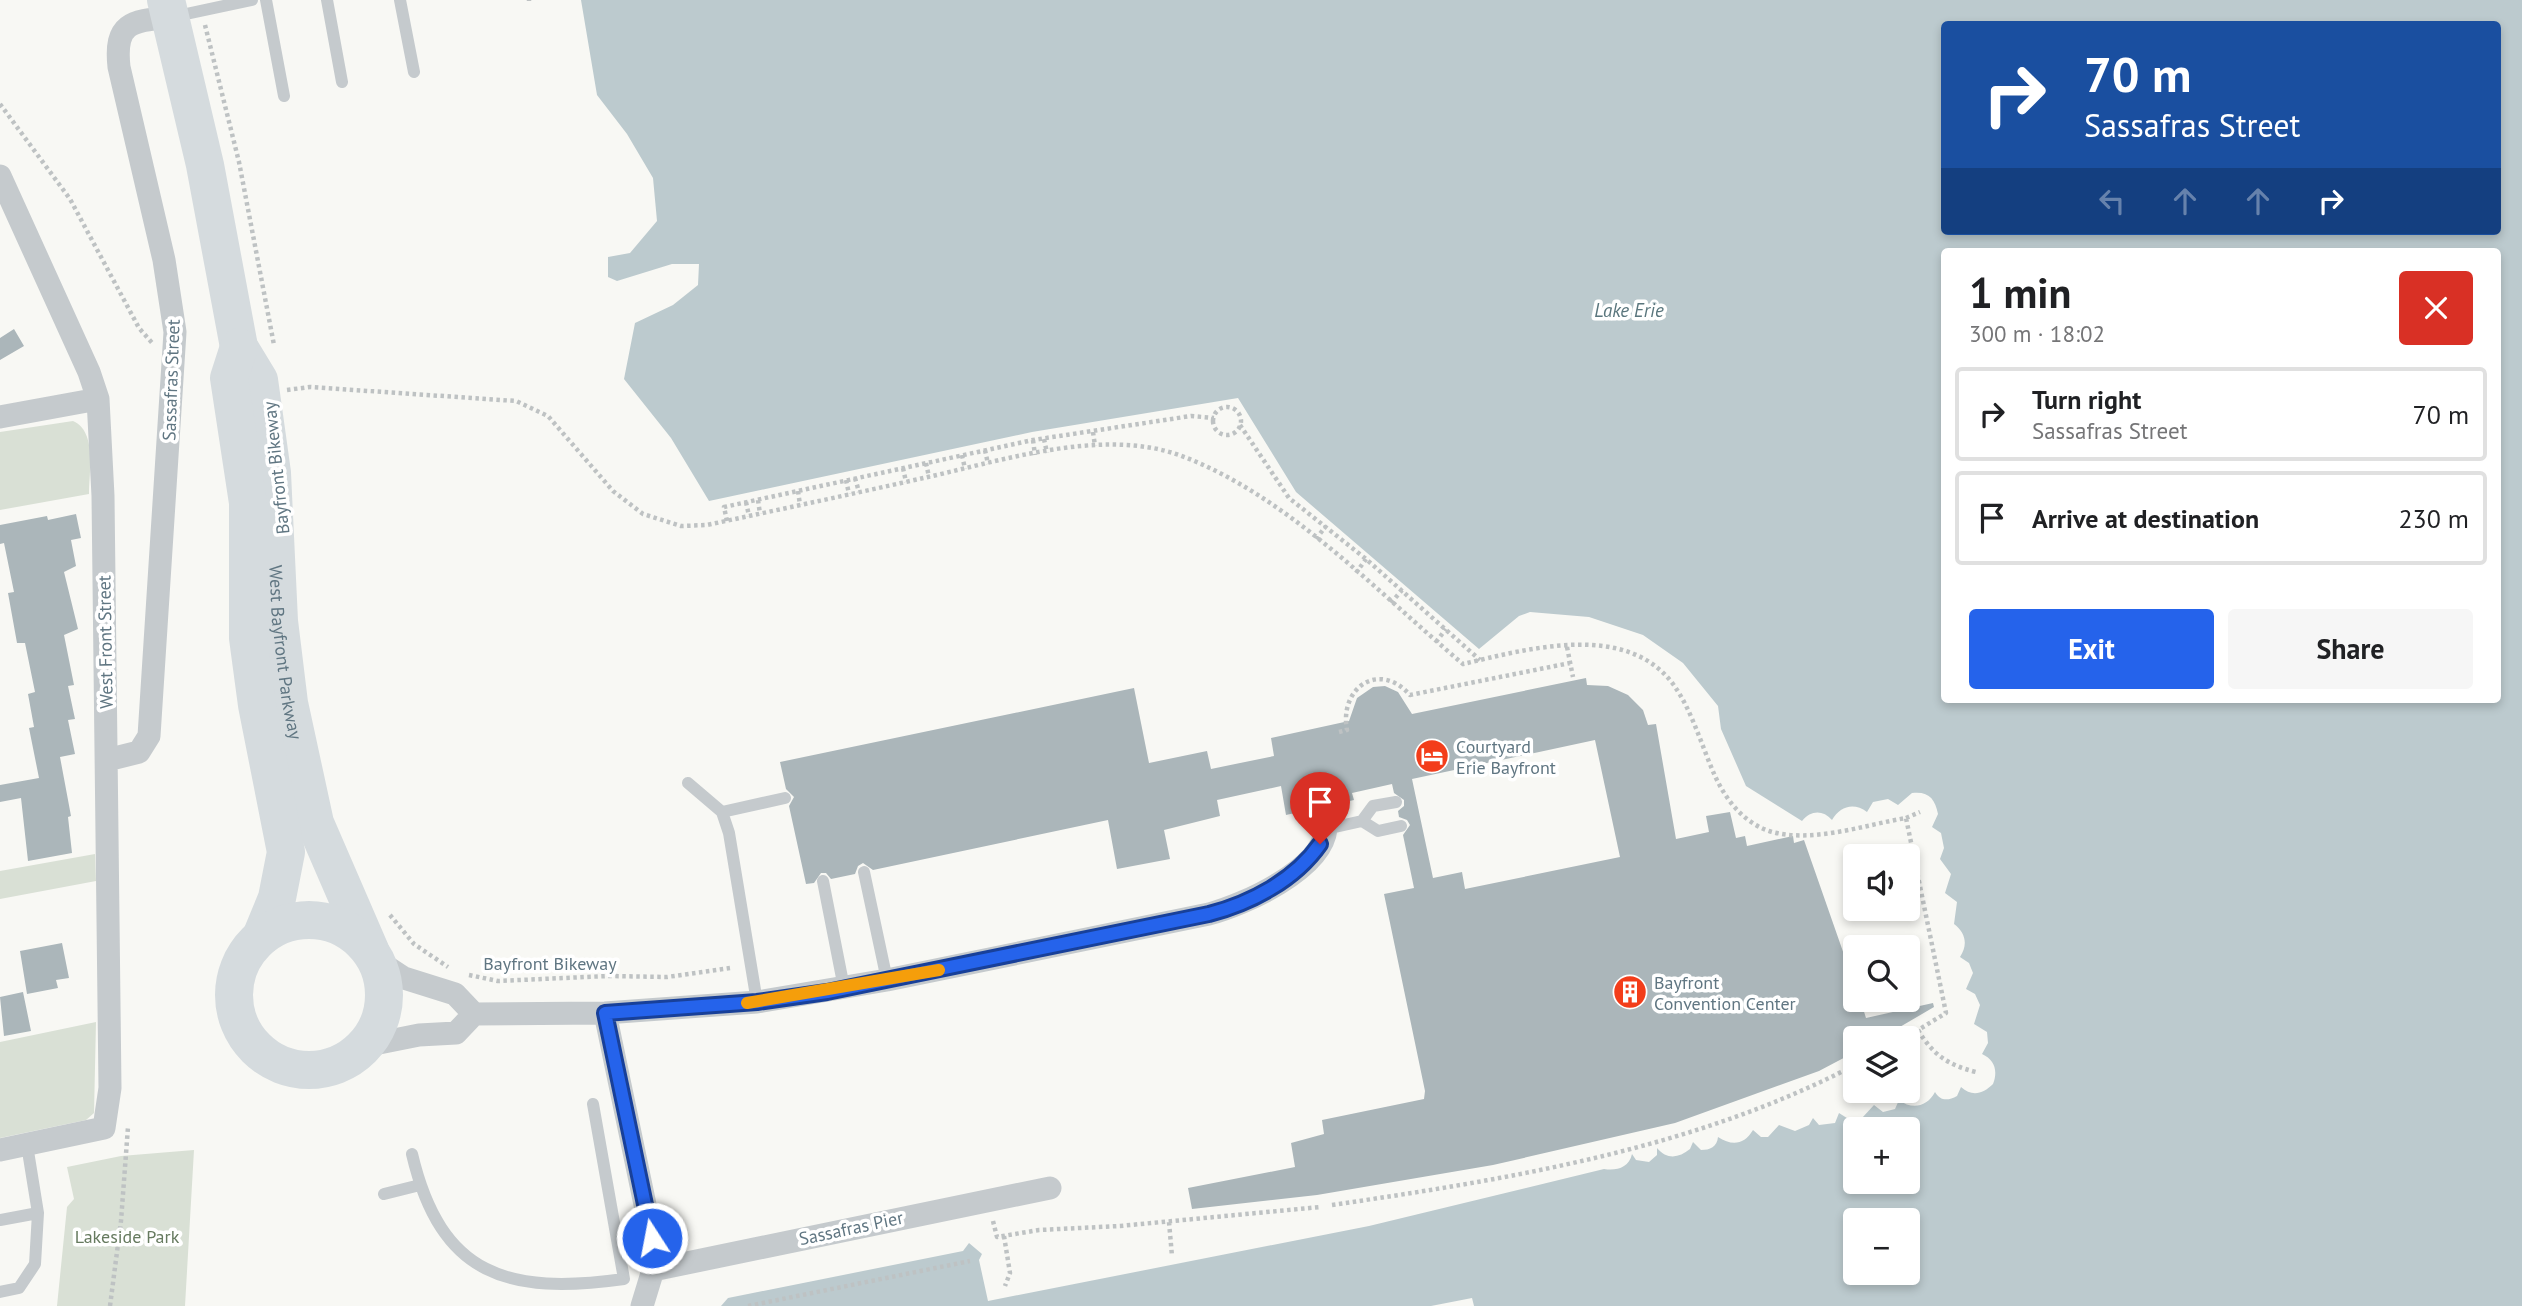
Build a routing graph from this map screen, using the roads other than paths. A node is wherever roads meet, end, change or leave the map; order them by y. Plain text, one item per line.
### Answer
1 (251, 0) edge
2 (266, 0) edge
3 (327, 0) edge
4 (400, 0) edge
5 (229, 2) edge
6 (169, 8) edge
7 (414, 72) dead end
8 (342, 82) dead end
9 (284, 96) dead end
10 (0, 176) edge
11 (239, 347) junction
12 (98, 399) junction
13 (0, 417) edge
14 (107, 760) junction
15 (688, 783) dead end
16 (785, 798) dead end
17 (1396, 802) dead end
18 (722, 812) junction
19 (1324, 818) joint
20 (1362, 821) junction
21 (1401, 826) dead end
22 (864, 872) dead end
23 (823, 881) dead end
24 (261, 937) junction
25 (372, 955) junction
26 (887, 980) junction
27 (844, 988) junction
28 (757, 1002) junction
29 (605, 1013) junction
30 (474, 1014) junction
31 (364, 1046) junction
32 (593, 1104) dead end
33 (27, 1145) junction
34 (0, 1150) edge
35 (412, 1154) dead end
36 (419, 1185) junction
37 (1050, 1188) dead end
38 (384, 1194) dead end
39 (38, 1213) junction
40 (0, 1220) edge
41 (653, 1270) junction
42 (0, 1292) edge
43 (642, 1306) edge

1 - 5 lane
2 - 9 lane
3 - 8 lane
4 - 7 lane
5 - 6 lane
6 - 11 highway, West Bayfront Parkway
6 - 14 street, Sassafras Street
10 - 12 street, West Front Street
11 - 24 highway, West Bayfront Parkway
11 - 25 highway, West Bayfront Parkway
12 - 13 street
12 - 14 street, West Front Street
14 - 33 street, West Front Street
15 - 18 lane
16 - 18 lane
17 - 20 lane
18 - 28 lane
19 - 20 lane
19 - 26 street
20 - 21 lane
22 - 26 lane
23 - 27 lane
24 - 25 highway
24 - 31 highway
25 - 30 street
25 - 31 highway
26 - 27 street
27 - 28 street
28 - 29 street
29 - 30 street
29 - 41 street
30 - 31 street
32 - 36 lane
33 - 34 street
33 - 39 lane
35 - 36 lane
36 - 38 lane
37 - 41 street, Sassafras Pier
39 - 40 lane
39 - 42 lane
41 - 43 street

